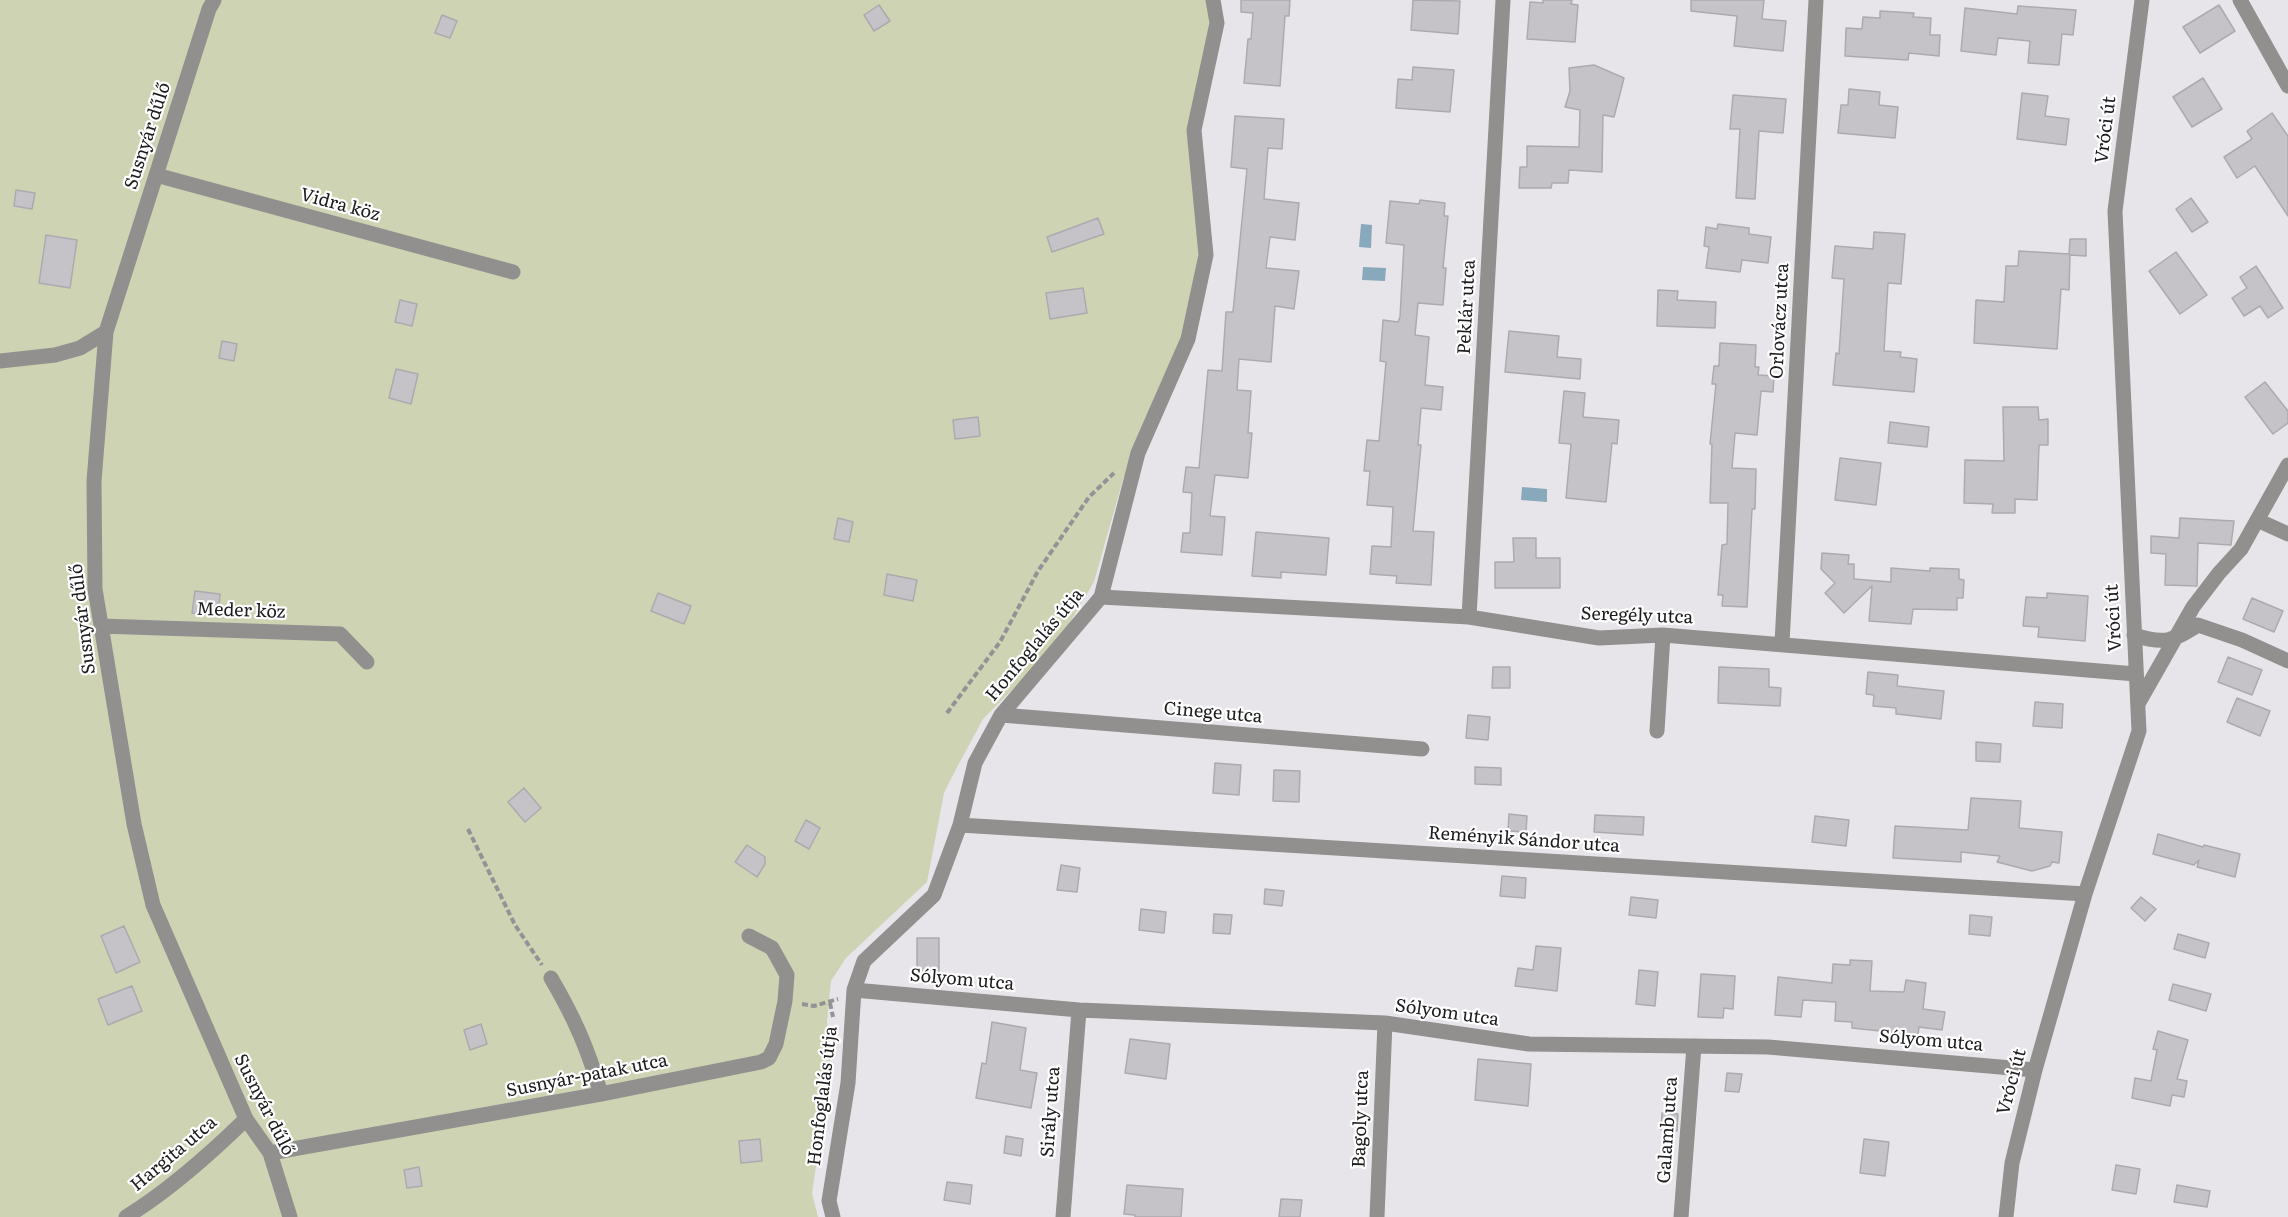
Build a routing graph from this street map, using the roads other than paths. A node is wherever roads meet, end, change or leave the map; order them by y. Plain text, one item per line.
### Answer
1 (214, 0) edge
2 (1213, 0) edge
3 (1503, 0) edge
4 (1816, 0) edge
5 (2142, 0) edge
6 (2240, 0) edge
7 (2288, 86) edge
8 (156, 176) junction
9 (513, 272) dead end
10 (106, 332) junction
11 (0, 361) edge
12 (2288, 465) edge
13 (2257, 520) junction
14 (2288, 534) edge
15 (1101, 597) junction
16 (1469, 616) junction
17 (101, 626) junction
18 (1663, 635) junction
19 (2134, 635) junction
20 (2176, 639) junction
21 (1782, 644) junction
22 (2288, 661) edge
23 (367, 662) dead end
24 (2136, 674) junction
25 (2139, 702) junction
26 (1001, 715) junction
27 (1657, 731) dead end
28 (1422, 749) dead end
29 (960, 825) junction
30 (2085, 894) junction
31 (748, 936) dead end
32 (551, 978) road end
33 (854, 990) junction
34 (1079, 1010) junction
35 (1385, 1023) junction
36 (1694, 1046) junction
37 (2035, 1070) junction
38 (601, 1094) junction
39 (246, 1119) junction
40 (270, 1153) junction
41 (126, 1217) edge
42 (290, 1217) edge
43 (833, 1217) edge
44 (1063, 1217) edge
45 (1377, 1217) edge
46 (1681, 1217) edge
47 (2006, 1217) edge

1 - 8 street, Susnyár dűlő
2 - 15 street, Honfoglalás útja
3 - 16 street, Peklár utca
4 - 21 street, Orlovácz utca
5 - 19 street, Vróci út
6 - 7 street
8 - 9 street, Vidra köz
8 - 10 street, Susnyár dűlő
10 - 11 street
10 - 17 street, Susnyár dűlő
12 - 13 street
13 - 14 street
13 - 20 street
15 - 16 street, Seregély utca
15 - 26 street, Honfoglalás útja
16 - 18 street, Seregély utca
17 - 23 street, Meder köz
17 - 39 street, Susnyár dűlő
18 - 21 street, Seregély utca
18 - 27 street
19 - 20 street
19 - 24 street, Vróci út
20 - 22 street
20 - 25 street
21 - 24 street, Seregély utca
24 - 25 street, Vróci út
25 - 30 street, Vróci út
26 - 28 street, Cinege utca
26 - 29 street, Honfoglalás útja
29 - 30 street, Reményik Sándor utca
29 - 33 street, Honfoglalás útja
30 - 37 street, Vróci út
31 - 38 street, Susnyár-patak utca
32 - 38 street
33 - 34 street, Sólyom utca
33 - 43 street, Honfoglalás útja
34 - 35 street, Sólyom utca
34 - 44 street, Sirály utca
35 - 36 street, Sólyom utca
35 - 45 street, Bagoly utca
36 - 37 street, Sólyom utca
36 - 46 street, Galamb utca
37 - 47 street, Vróci út
38 - 40 street, Susnyár-patak utca
39 - 40 street, Susnyár dűlő
39 - 41 street, Hargita utca
40 - 42 street, Susnyár dűlő

